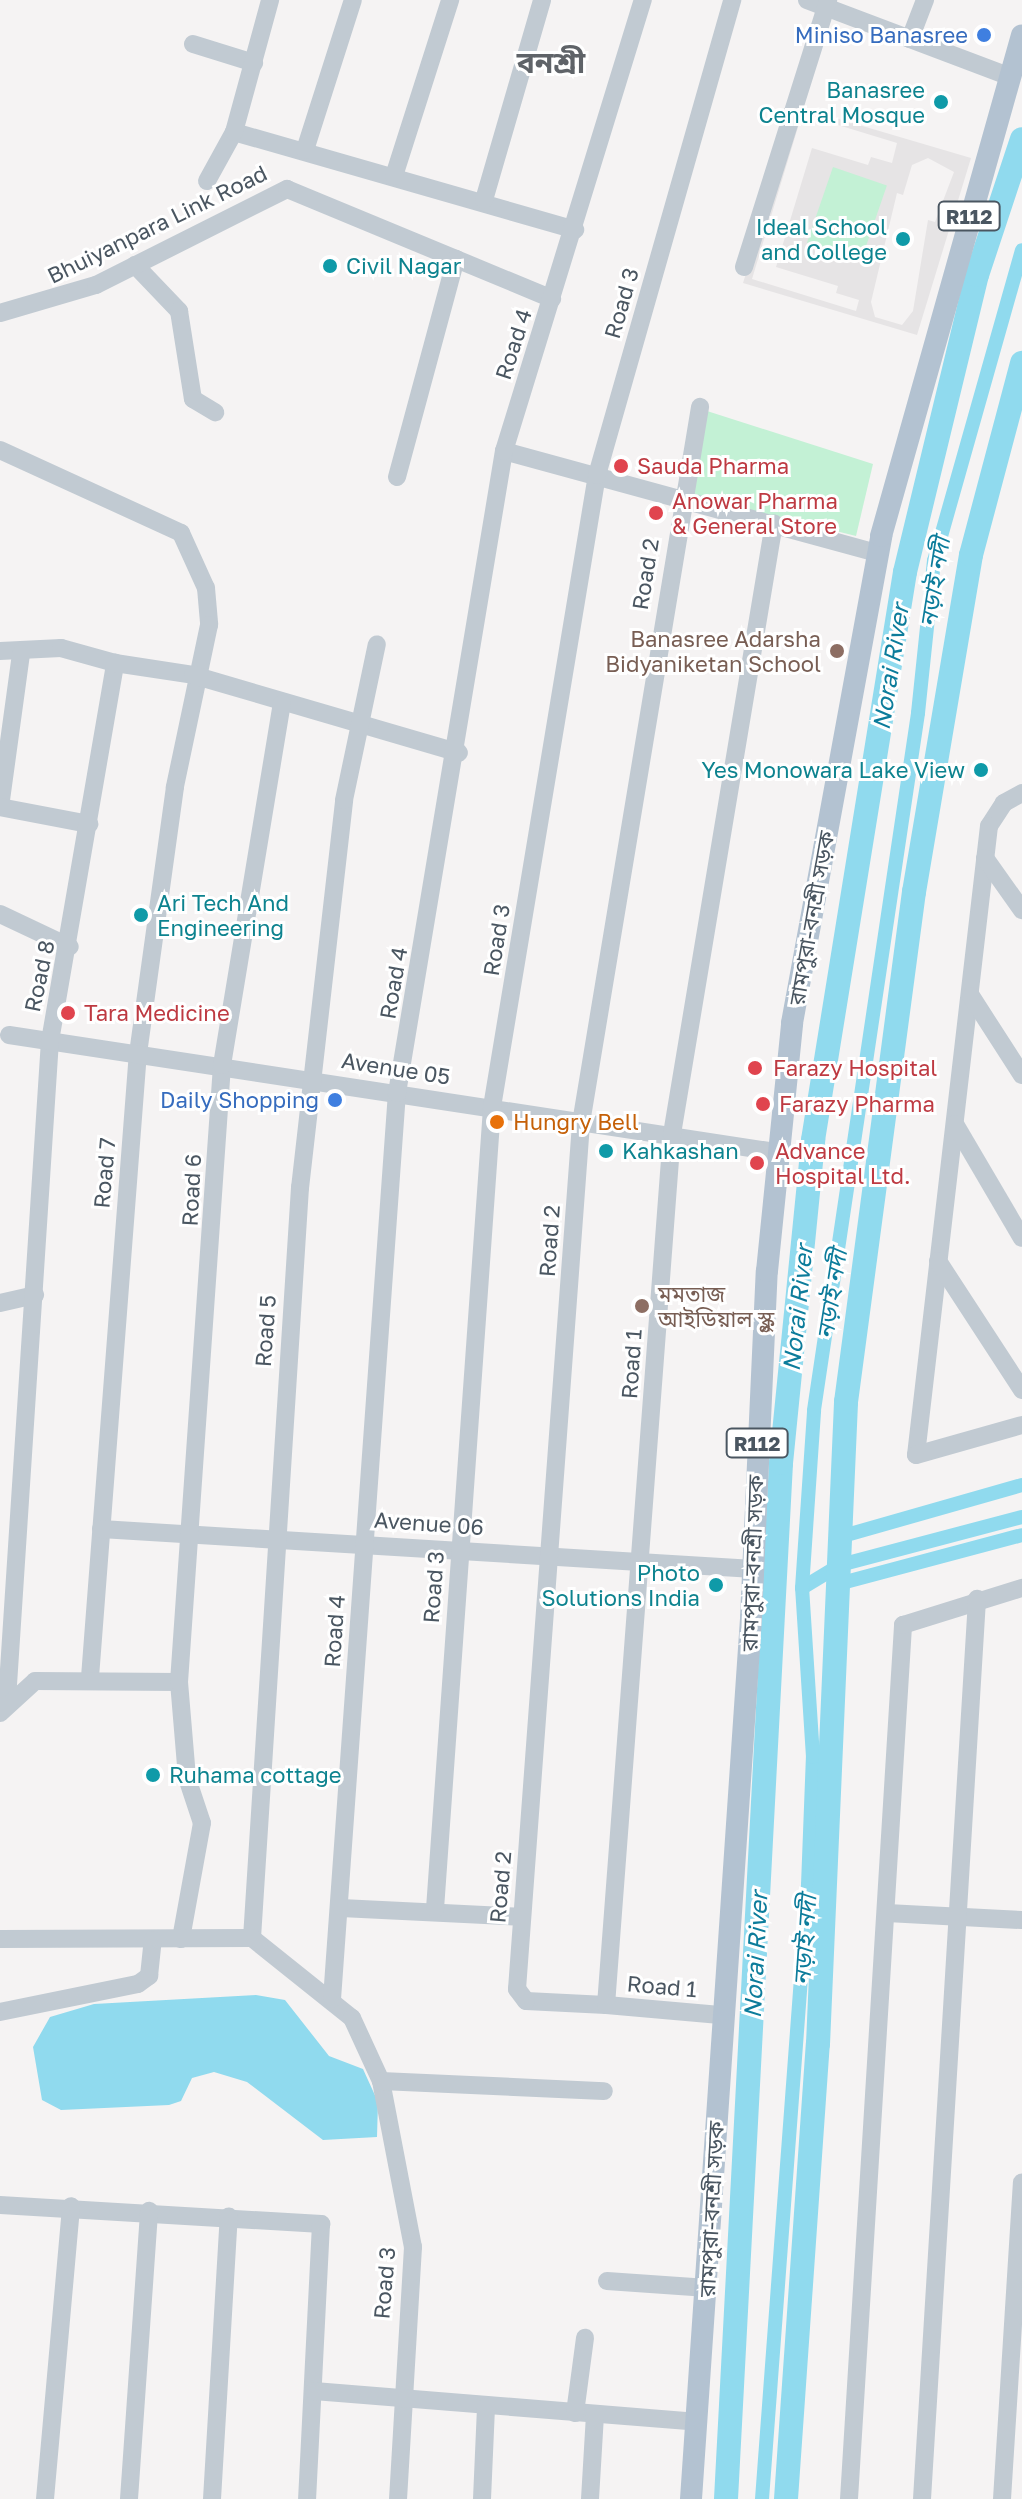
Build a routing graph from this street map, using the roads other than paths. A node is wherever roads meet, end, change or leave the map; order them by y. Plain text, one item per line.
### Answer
1 (270, 0) edge
2 (353, 0) edge
3 (450, 0) edge
4 (542, 0) edge
5 (643, 0) edge
6 (732, 0) edge
7 (807, 0) edge
8 (925, 0) edge
9 (826, 3) edge
10 (1022, 35) edge
11 (910, 39) junction
12 (193, 44) dead end
13 (254, 63) junction
14 (1015, 78) edge
15 (234, 132) junction
16 (305, 150) junction
17 (394, 176) junction
18 (207, 181) dead end
19 (484, 200) junction
20 (575, 230) junction
21 (456, 259) junction
22 (135, 265) junction
23 (744, 267) dead end
24 (552, 299) junction
25 (0, 313) edge
26 (700, 407) dead end
27 (215, 412) dead end
28 (0, 450) edge
29 (504, 451) junction
30 (597, 475) junction
31 (397, 477) dead end
32 (682, 498) junction
33 (774, 523) junction
34 (877, 553) junction
35 (377, 644) dead end
36 (0, 651) edge
37 (21, 654) junction
38 (114, 666) junction
39 (193, 675) junction
40 (282, 704) junction
41 (356, 729) junction
42 (459, 753) junction
43 (1022, 793) edge
44 (89, 824) junction
45 (985, 858) junction
46 (1022, 910) edge
47 (0, 914) edge
48 (70, 947) junction
49 (971, 996) junction
50 (9, 1035) dead end
51 (50, 1041) junction
52 (138, 1052) junction
53 (222, 1065) junction
54 (1022, 1075) edge
55 (311, 1080) junction
56 (397, 1093) junction
57 (492, 1107) junction
58 (581, 1123) junction
59 (955, 1124) junction
60 (672, 1134) junction
61 (775, 1152) junction
62 (1022, 1238) edge
63 (938, 1261) junction
64 (35, 1295) junction
65 (0, 1303) edge
66 (1022, 1390) edge
67 (1022, 1425) edge
68 (101, 1529) junction
69 (186, 1533) junction
70 (273, 1537) junction
71 (364, 1542) junction
72 (460, 1549) junction
73 (552, 1555) junction
74 (641, 1562) junction
75 (754, 1569) junction
76 (1022, 1588) edge
77 (977, 1599) junction
78 (90, 1677) junction
79 (179, 1682) junction
80 (3, 1706) edge
81 (341, 1908) junction
82 (435, 1909) junction
83 (887, 1913) junction
84 (522, 1917) junction
85 (960, 1917) junction
86 (1022, 1920) edge
87 (252, 1938) junction
88 (0, 1939) edge
89 (181, 1939) junction
90 (153, 1940) junction
91 (332, 1999) junction
92 (606, 2005) junction
93 (0, 2012) edge
94 (720, 2015) junction
95 (381, 2081) junction
96 (604, 2091) dead end
97 (1022, 2183) edge
98 (0, 2205) edge
99 (71, 2206) junction
100 (149, 2211) junction
101 (229, 2217) junction
102 (607, 2281) dead end
103 (708, 2288) junction
104 (585, 2338) dead end
105 (314, 2391) junction
106 (404, 2402) junction
107 (486, 2407) junction
108 (575, 2413) junction
109 (595, 2414) junction
110 (698, 2422) junction
111 (45, 2499) edge
112 (129, 2499) edge
113 (212, 2499) edge
114 (307, 2499) edge
115 (398, 2499) edge
116 (482, 2499) edge
117 (590, 2499) edge
118 (691, 2499) edge
119 (849, 2499) edge
120 (922, 2499) edge
121 (1002, 2499) edge

1 - 13 street
2 - 16 street
3 - 17 street
4 - 19 street
5 - 20 street, Road 4
6 - 30 street, Road 3
7 - 9 street
8 - 11 street
9 - 11 street
9 - 23 street
10 - 14 main road, রামপুরা-বনশ্রী সড়ক / R112
11 - 14 street
12 - 13 street
13 - 15 street
14 - 34 main road, রামপুরা-বনশ্রী সড়ক / R112
15 - 16 street
15 - 18 street
16 - 17 street
17 - 19 street
19 - 20 street
20 - 24 street, Road 4
21 - 22 street, Bhuiyanpara Link Road
21 - 24 street, Bhuiyanpara Link Road
21 - 31 street
22 - 25 street, Bhuiyanpara Link Road
22 - 27 street
24 - 29 street, Road 4
26 - 32 street, Road 2
28 - 39 street, Road 7
29 - 30 street
29 - 42 street, Road 4
30 - 32 street
30 - 57 street, Road 3
32 - 33 street
32 - 58 street, Road 2
33 - 34 street
33 - 60 street, Road 1
34 - 61 main road, রামপুরা-বনশ্রী সড়ক / R112
35 - 41 street, Road 5
36 - 37 street
37 - 38 street
37 - 44 street
38 - 39 street
38 - 44 street, Road 8
39 - 40 street
39 - 52 street, Road 7
40 - 41 street
40 - 53 street, Road 6
41 - 42 street
41 - 55 street, Road 5
42 - 56 street, Road 4
43 - 45 street
44 - 48 street, Road 8
45 - 46 street
45 - 49 street
47 - 48 street
48 - 51 street, Road 8
49 - 54 street
49 - 59 street
50 - 51 street, Avenue 05
51 - 52 street, Avenue 05
51 - 64 street, Road 8
52 - 53 street, Avenue 05
52 - 68 street, Road 7
53 - 55 street, Avenue 05
53 - 69 street, Road 6
55 - 56 street, Avenue 05
55 - 70 street, Road 5
56 - 57 street, Avenue 05
56 - 71 street, Road 4
57 - 58 street, Avenue 05
57 - 72 street, Road 3
58 - 60 street, Avenue 05
58 - 73 street, Road 2
59 - 62 street
59 - 63 street
60 - 61 street, Avenue 05
60 - 74 street, Road 1
61 - 75 main road, রামপুরা-বনশ্রী সড়ক / R112
63 - 66 street
63 - 67 street
64 - 65 street
64 - 80 street, Road 8
68 - 69 street, Avenue 06
68 - 78 street, Road 7
69 - 70 street, Avenue 06
69 - 79 street, Road 6
70 - 71 street, Avenue 06
70 - 87 street, Road 5
71 - 72 street, Avenue 06
71 - 81 street, Road 4
72 - 73 street, Avenue 06
72 - 82 street, Road 3
73 - 74 street, Avenue 06
73 - 84 street, Road 2
74 - 75 street, Avenue 06
74 - 92 street, Road 1
75 - 94 main road, রামপুরা-বনশ্রী সড়ক / R112
76 - 77 street
77 - 83 street
77 - 85 street
78 - 79 street
78 - 80 street
79 - 89 street, Road 6
81 - 82 street
81 - 91 street, Road 4
82 - 84 street
83 - 85 street
83 - 119 street
84 - 92 street, Road 2
85 - 86 street
85 - 120 street
87 - 89 street
87 - 91 street, Road 3
88 - 90 street
89 - 90 street
90 - 93 street
91 - 95 street, Road 3
92 - 94 street, Road 1
94 - 103 main road, রামপুরা-বনশ্রী সড়ক / R112
95 - 96 street
95 - 106 street, Road 3
97 - 121 street
98 - 99 street
99 - 100 street
99 - 111 street
100 - 101 street
100 - 112 street
101 - 105 street
101 - 113 street
102 - 103 street
103 - 110 main road, রামপুরা-বনশ্রী সড়ক / R112
104 - 108 street
105 - 106 street
105 - 114 street
106 - 107 street
106 - 115 street, Road 3
107 - 108 street
107 - 116 street
108 - 109 street
109 - 110 street
109 - 117 street
110 - 118 main road, রামপুরা-বনশ্রী সড়ক / R112

